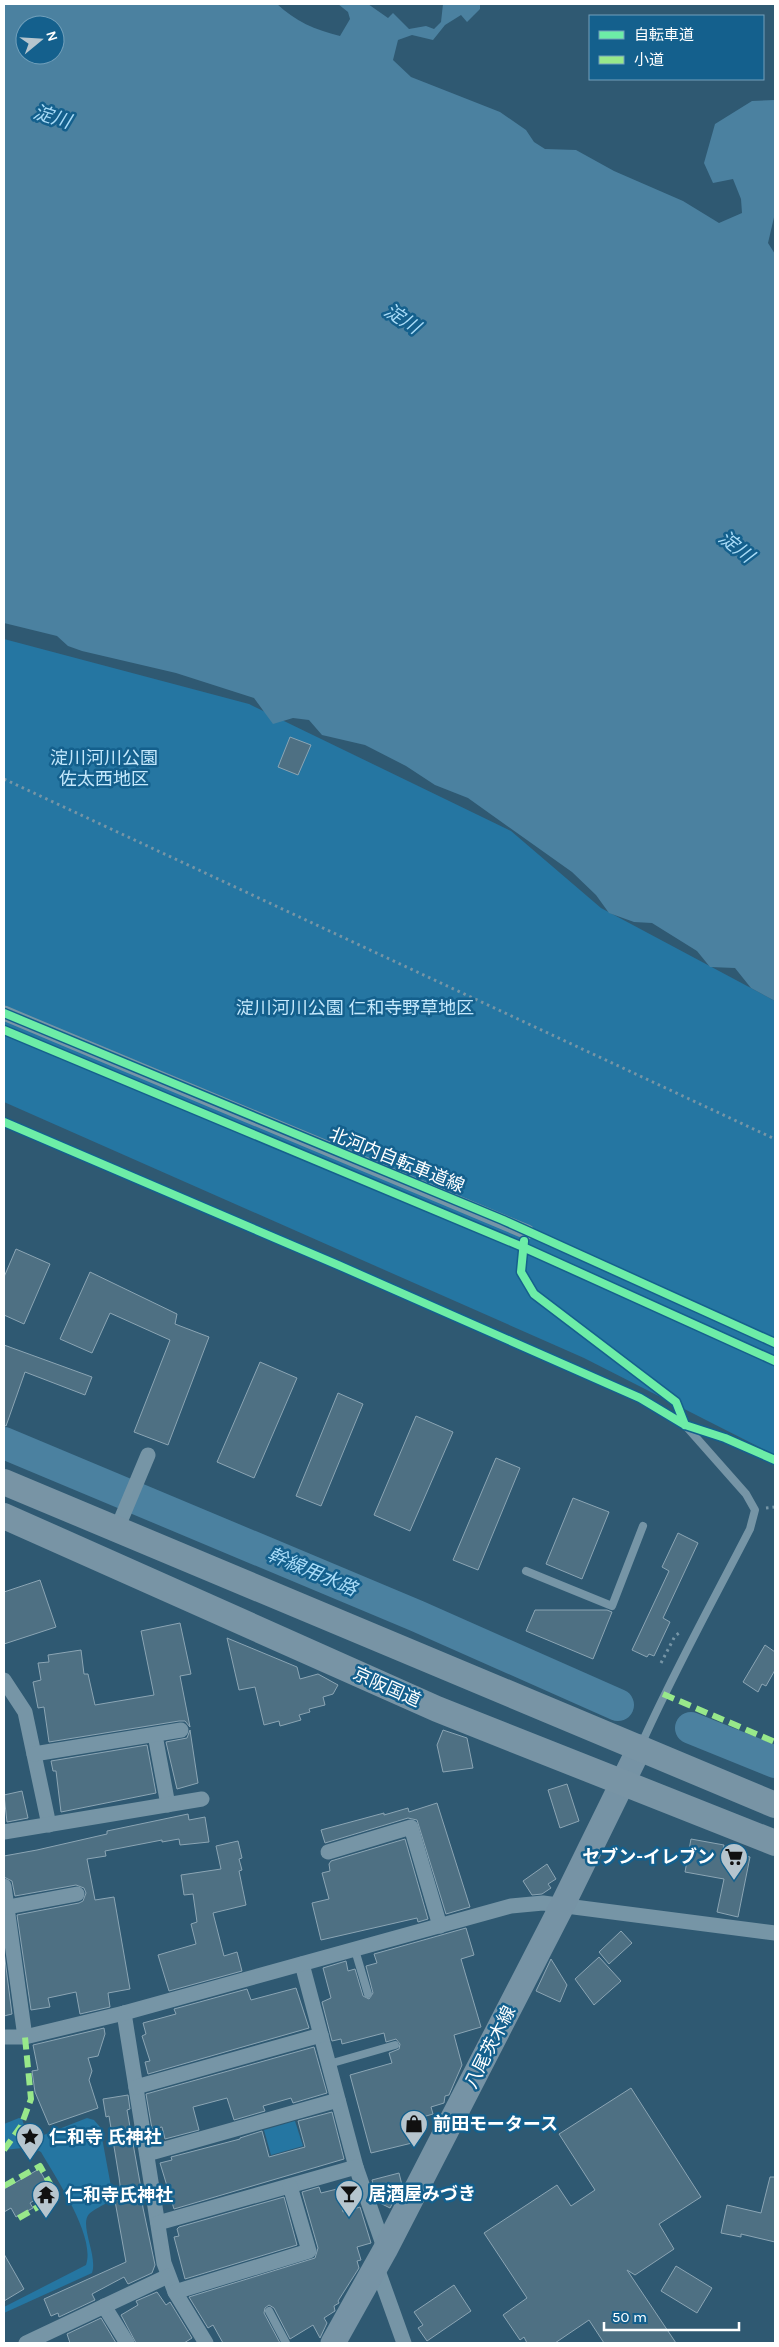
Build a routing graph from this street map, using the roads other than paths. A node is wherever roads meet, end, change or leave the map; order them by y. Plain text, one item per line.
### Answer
1 (4, 1013) edge
2 (4, 1122) edge
3 (527, 1232) joint
4 (685, 1425) junction
5 (148, 1455) dead end
6 (4, 1482) edge
7 (4, 1516) edge
8 (642, 1526) dead end
9 (117, 1529) junction
10 (526, 1571) dead end
11 (4, 1680) edge
12 (181, 1730) dead end
13 (155, 1734) junction
14 (640, 1747) junction
15 (34, 1754) junction
16 (624, 1782) junction
17 (202, 1799) dead end
18 (168, 1805) junction
19 (775, 1805) edge
20 (49, 1824) junction
21 (4, 1832) edge
22 (775, 1843) edge
23 (328, 1852) dead end
24 (4, 1886) edge
25 (77, 1894) dead end
26 (562, 1906) junction
27 (8, 1907) junction
28 (440, 1926) junction
29 (775, 1934) edge
30 (355, 1950) junction
31 (302, 1964) junction
32 (368, 1994) dead end
33 (124, 2013) junction
34 (321, 2036) junction
35 (4, 2037) edge
36 (25, 2037) junction
37 (395, 2045) dead end
38 (329, 2064) junction
39 (136, 2087) junction
40 (338, 2100) junction
41 (147, 2154) junction
42 (356, 2167) junction
43 (290, 2186) junction
44 (158, 2223) junction
45 (381, 2257) junction
46 (168, 2276) junction
47 (175, 2292) junction
48 (104, 2306) junction
49 (269, 2311) dead end
50 (44, 2340) edge
51 (26, 2343) edge
52 (127, 2343) edge
53 (206, 2343) edge
54 (286, 2343) edge
55 (333, 2343) edge
56 (404, 2343) edge

1 - 3 street, 北河内自転車道線
2 - 4 lane
3 - 4 lane
4 - 14 lane
5 - 9 street
6 - 9 highway
7 - 16 highway, 京阪国道
8 - 10 lane
9 - 14 highway
11 - 15 street
12 - 13 street
13 - 15 street
13 - 18 street
14 - 16 main road, 八尾茨木線
14 - 19 highway
15 - 20 street
16 - 22 highway, 京阪国道
16 - 26 main road, 八尾茨木線
17 - 18 street
18 - 20 street
20 - 21 street
23 - 28 street
24 - 27 street
25 - 27 street
26 - 28 street
26 - 29 street
26 - 45 main road, 八尾茨木線
27 - 36 street
28 - 30 street
30 - 31 street
30 - 32 lane
31 - 33 street
31 - 34 street
33 - 36 street
33 - 39 street
34 - 38 street
34 - 39 street
35 - 36 street
37 - 38 lane
38 - 40 street
39 - 41 street
40 - 41 street
40 - 42 street
41 - 44 street
42 - 43 street
42 - 45 street
43 - 44 street
43 - 47 street
44 - 46 street
45 - 55 main road, 八尾茨木線
45 - 56 street
46 - 47 street
46 - 48 street
47 - 53 street
48 - 50 street
48 - 52 street
49 - 54 lane
50 - 51 street

